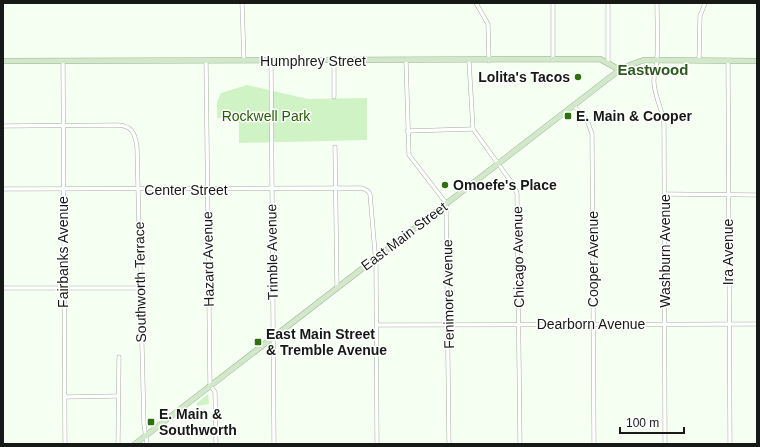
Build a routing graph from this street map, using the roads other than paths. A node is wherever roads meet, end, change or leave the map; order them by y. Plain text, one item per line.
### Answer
1 (242, 3) edge
2 (245, 3) edge
3 (476, 3) edge
4 (553, 3) edge
5 (608, 3) edge
6 (657, 3) edge
7 (705, 3) edge
8 (243, 10) junction
9 (206, 60) junction
10 (244, 60) junction
11 (271, 60) junction
12 (553, 60) junction
13 (657, 60) junction
14 (728, 60) junction
15 (3, 61) edge
16 (63, 61) junction
17 (334, 61) junction
18 (406, 61) junction
19 (469, 61) junction
20 (489, 61) junction
21 (699, 61) junction
22 (757, 61) edge
23 (608, 62) junction
24 (620, 70) junction
25 (334, 97) dead end
26 (573, 105) junction
27 (3, 126) edge
28 (63, 126) junction
29 (473, 130) junction
30 (407, 131) junction
31 (335, 147) dead end
32 (498, 163) junction
33 (336, 188) junction
34 (3, 189) edge
35 (63, 189) junction
36 (208, 189) junction
37 (271, 189) junction
38 (138, 190) junction
39 (665, 194) junction
40 (728, 195) junction
41 (757, 195) edge
42 (446, 203) junction
43 (375, 258) junction
44 (337, 287) junction
45 (3, 288) edge
46 (63, 288) junction
47 (140, 288) junction
48 (665, 323) junction
49 (449, 324) junction
50 (519, 324) junction
51 (594, 324) junction
52 (728, 324) junction
53 (757, 324) edge
54 (377, 325) junction
55 (273, 336) junction
56 (119, 357) dead end
57 (210, 385) junction
58 (118, 396) junction
59 (65, 397) junction
60 (146, 436) junction
61 (65, 444) edge
62 (118, 444) edge
63 (135, 444) edge
64 (147, 444) edge
65 (216, 444) edge
66 (274, 444) edge
67 (377, 444) edge
68 (449, 444) edge
69 (520, 444) edge
70 (594, 444) edge
71 (665, 444) edge
72 (730, 444) edge

1 - 8 street
2 - 8 street
3 - 20 street
4 - 12 street
5 - 23 street
6 - 13 street, Washburn Avenue
7 - 21 street
8 - 10 street
9 - 10 street, Humphrey Street
9 - 16 street, Humphrey Street
9 - 36 street, Hazard Avenue
10 - 11 street, Humphrey Street
11 - 17 street, Humphrey Street
11 - 37 street, Trimble Avenue
12 - 20 street, Humphrey Street
12 - 23 street, Humphrey Street
13 - 21 street, East Main Street
13 - 24 street, East Main Street
13 - 39 street, Washburn Avenue
14 - 21 street, East Main Street
14 - 22 street, East Main Street
14 - 40 street, Ira Avenue
15 - 16 street, Humphrey Street
16 - 28 street, Fairbanks Avenue
17 - 18 street, Humphrey Street
17 - 25 street
18 - 19 street, Humphrey Street
18 - 30 street
19 - 20 street, Humphrey Street
19 - 29 street
23 - 24 street, Humphrey Street
24 - 26 street, East Main Street
26 - 32 street, East Main Street
26 - 51 street, Cooper Avenue
27 - 28 street
28 - 35 street, Fairbanks Avenue
28 - 38 street, Southworth Terrace
29 - 30 street
29 - 32 street, Chicago Avenue
30 - 42 street
31 - 33 street
32 - 42 street, East Main Street
32 - 50 street, Chicago Avenue
33 - 37 street, Center Street
33 - 43 street, Center Street
33 - 44 street
34 - 35 street, Center Street
35 - 38 street, Center Street
35 - 46 street, Fairbanks Avenue
36 - 37 street, Center Street
36 - 38 street, Center Street
36 - 57 street, Hazard Avenue
37 - 55 street, Trimble Avenue
38 - 47 street, Southworth Terrace
39 - 40 street
39 - 48 street, Washburn Avenue
40 - 41 street
40 - 52 street, Ira Avenue
42 - 43 street, East Main Street
42 - 49 street, Fenimore Avenue
43 - 44 street, East Main Street
43 - 54 street
44 - 55 street, East Main Street
45 - 46 street
46 - 47 street
46 - 59 street, Fairbanks Avenue
47 - 60 street, Southworth Terrace
48 - 51 street, Dearborn Avenue
48 - 52 street, Dearborn Avenue
48 - 71 street, Washburn Avenue
49 - 50 street, Dearborn Avenue
49 - 54 street, Dearborn Avenue
49 - 68 street, Fenimore Avenue
50 - 51 street, Dearborn Avenue
50 - 69 street, Chicago Avenue
51 - 70 street, Cooper Avenue
52 - 53 street, Dearborn Avenue
52 - 72 street, Ira Avenue
54 - 67 street
55 - 57 street, East Main Street
55 - 66 street, Trimble Avenue
56 - 58 street
57 - 60 street, East Main Street
57 - 65 street, Hazard Avenue
58 - 59 street
58 - 62 street
59 - 61 street, Fairbanks Avenue
60 - 63 street, East Main Street
60 - 64 street, Southworth Terrace

